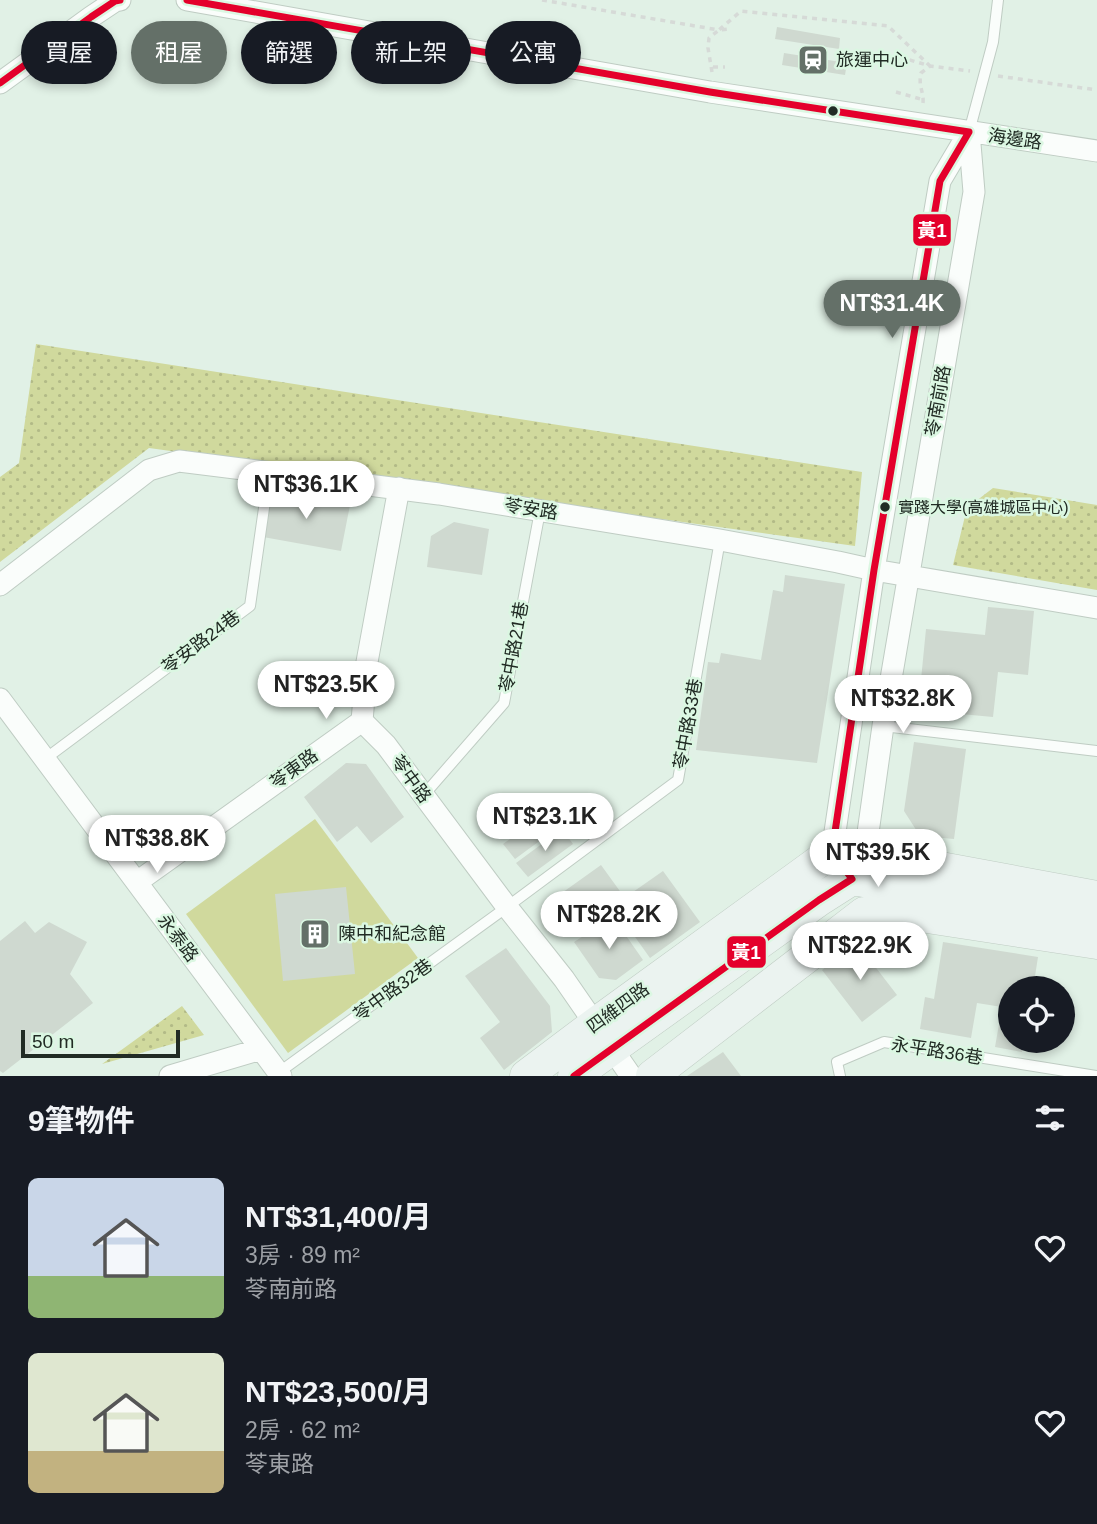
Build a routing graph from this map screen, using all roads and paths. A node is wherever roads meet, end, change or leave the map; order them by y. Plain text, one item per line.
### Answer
1 (120, 0) edge
2 (187, 0) edge
3 (542, 0) edge
4 (998, 0) edge
5 (729, 29) dead end
6 (719, 30) junction
7 (900, 57) dead end
8 (930, 66) junction
9 (713, 67) junction
10 (725, 67) dead end
11 (984, 74) junction
12 (0, 83) edge
13 (1097, 90) edge
14 (710, 92) junction
15 (896, 92) dead end
16 (924, 100) junction
17 (920, 125) junction
18 (969, 132) junction
19 (1097, 151) edge
20 (269, 472) junction
21 (399, 488) junction
22 (540, 511) junction
23 (720, 540) junction
24 (874, 570) junction
25 (908, 575) junction
26 (0, 585) edge
27 (1097, 608) edge
28 (0, 699) edge
29 (362, 721) junction
30 (883, 726) junction
31 (1097, 751) edge
32 (45, 759) junction
33 (423, 796) junction
34 (832, 852) junction
35 (858, 866) junction
36 (136, 882) junction
37 (1097, 897) edge
38 (507, 907) junction
39 (864, 913) junction
40 (1097, 921) edge
41 (1097, 943) edge
42 (603, 1036) junction
43 (261, 1049) junction
44 (280, 1074) edge
45 (170, 1076) edge
46 (526, 1076) edge
47 (574, 1076) edge
48 (631, 1076) edge
49 (652, 1076) edge
50 (840, 1076) edge
51 (1096, 1076) edge

1 - 12 street
2 - 14 street, 海邊路
3 - 6 path
4 - 11 lane
5 - 6 path
6 - 8 path
6 - 9 path
7 - 8 path
8 - 11 path
8 - 16 path
9 - 10 path
9 - 14 path
11 - 13 path
11 - 18 lane
14 - 17 street, 海邊路
15 - 16 path
16 - 17 path
17 - 18 street, 海邊路
18 - 19 street, 海邊路
18 - 24 street, 苓南前路
18 - 25 street, 苓南前路
20 - 21 street, 苓安路
20 - 26 street, 苓安路
20 - 32 lane, 苓安路24巷
21 - 22 street, 苓安路
21 - 29 street
22 - 23 street, 苓安路
22 - 33 lane, 苓中路21巷
23 - 24 street, 苓安路
23 - 38 lane, 苓中路33巷
24 - 25 street, 苓安路
24 - 34 street, 苓南前路
25 - 27 street, 苓安路
25 - 30 street, 苓南前路
28 - 32 street, 永泰路
29 - 33 street, 苓中路
29 - 36 street, 苓東路
30 - 31 lane
30 - 35 street, 苓南前路
32 - 36 street, 永泰路
33 - 38 street, 苓中路
34 - 35 street
34 - 42 street, 四維四路
35 - 37 street
35 - 39 street
35 - 40 street
35 - 42 street, 四維四路
36 - 43 street, 永泰路
38 - 42 street, 苓中路
38 - 44 lane, 苓中路32巷
39 - 41 street
39 - 49 street
42 - 46 street, 四維四路
42 - 47 street, 四維四路
42 - 48 street, 苓中路
43 - 44 street, 永泰路
43 - 45 street
50 - 51 lane, 永平路36巷

